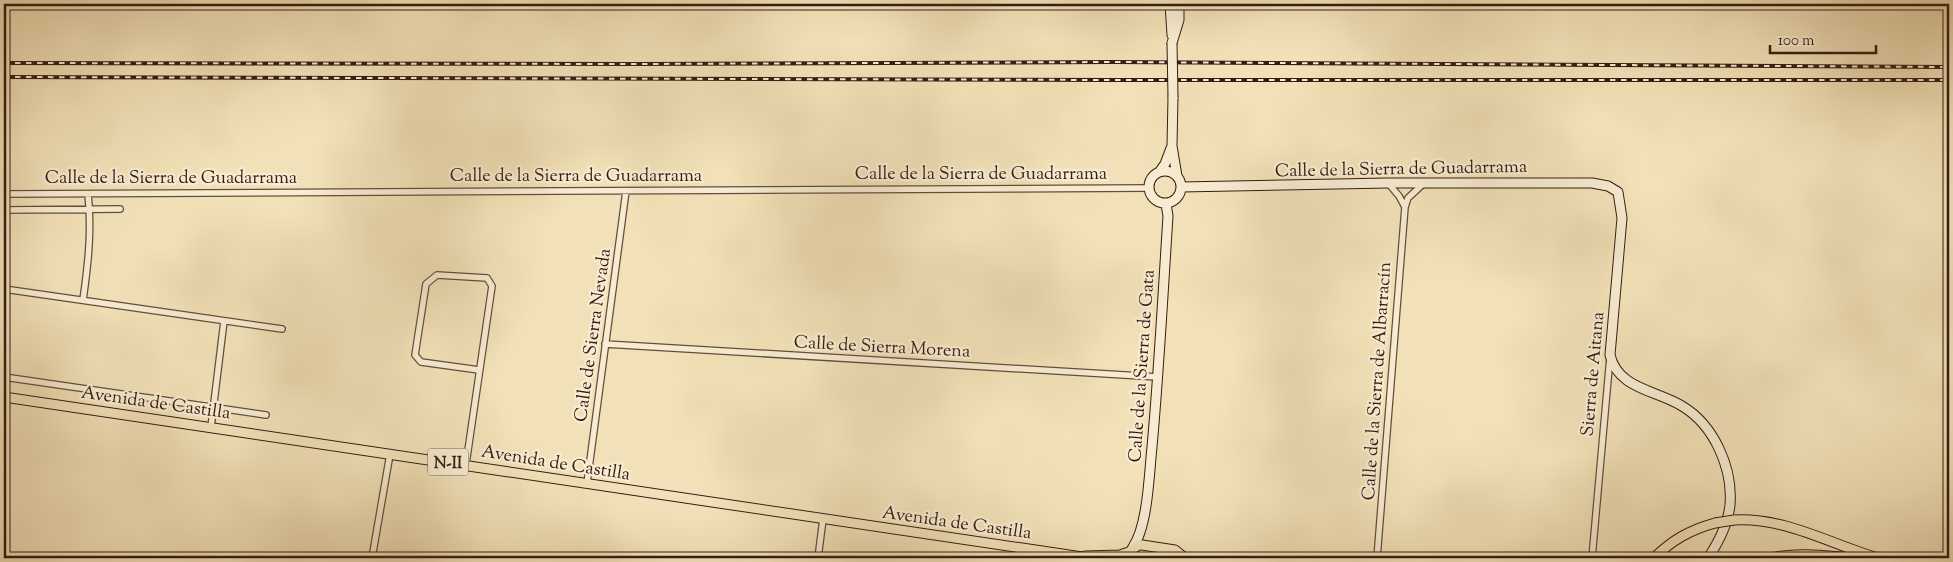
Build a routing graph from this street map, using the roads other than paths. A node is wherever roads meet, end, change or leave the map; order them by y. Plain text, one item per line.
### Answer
1 (1170, 4) edge
2 (1179, 4) edge
3 (1172, 43) junction
4 (1172, 146) junction
5 (1160, 172) junction
6 (1177, 176) junction
7 (1388, 183) junction
8 (1424, 183) junction
9 (1181, 187) junction
10 (1148, 188) junction
11 (626, 191) junction
12 (1618, 192) joint
13 (4, 194) edge
14 (88, 194) junction
15 (1166, 204) junction
16 (1405, 207) junction
17 (89, 209) junction
18 (120, 209) dead end
19 (4, 210) edge
20 (4, 289) edge
21 (83, 300) junction
22 (224, 321) junction
23 (282, 329) dead end
24 (605, 344) junction
25 (1610, 355) junction
26 (479, 370) junction
27 (5, 377) edge
28 (1158, 377) junction
29 (4, 397) edge
30 (214, 407) junction
31 (266, 415) dead end
32 (211, 427) junction
33 (390, 454) junction
34 (466, 464) junction
35 (587, 483) junction
36 (823, 519) junction
37 (1142, 529) junction
38 (1153, 546) junction
39 (1130, 552) edge
40 (1074, 556) junction
41 (372, 558) edge
42 (818, 558) edge
43 (1089, 558) edge
44 (1185, 558) edge
45 (1377, 558) edge
46 (1592, 558) edge
47 (1654, 558) edge
48 (1708, 558) edge
49 (1774, 558) edge
50 (1846, 558) edge
51 (1878, 558) edge

1 - 3 street
2 - 3 street
3 - 4 street, bridge
4 - 5 street
4 - 6 street
5 - 6 street
5 - 10 street
6 - 9 street
7 - 8 street, Calle de la Sierra de Guadarrama
7 - 9 street, Calle de la Sierra de Guadarrama
7 - 16 street
8 - 12 street, Calle de la Sierra de Guadarrama
8 - 16 street
9 - 15 street
10 - 11 street, Calle de la Sierra de Guadarrama
10 - 15 street
11 - 14 street, Calle de la Sierra de Guadarrama
11 - 24 street, Calle de Sierra Nevada
12 - 25 street, Sierra de Aitana
13 - 14 street, Calle de la Sierra de Guadarrama
14 - 17 street
15 - 28 street, Calle de la Sierra de Gata
16 - 45 street, Calle de la Sierra de Albarracín
17 - 18 street
17 - 19 street
17 - 21 street
20 - 21 street
21 - 22 street
22 - 23 street
22 - 30 street
24 - 28 street, Calle de Sierra Morena
24 - 35 street, Calle de Sierra Nevada
25 - 46 street, Sierra de Aitana
25 - 48 street
26 - 26 street
26 - 34 street
27 - 29 street
27 - 30 street
28 - 37 street, Calle de la Sierra de Gata
29 - 32 main road, Avenida de Castilla / N-II
30 - 31 street
30 - 32 street
32 - 33 main road, Avenida de Castilla / N-II
33 - 34 main road, Avenida de Castilla / N-II
33 - 41 street
34 - 35 main road, Avenida de Castilla / N-II
35 - 36 main road, Avenida de Castilla / N-II
36 - 40 main road, Avenida de Castilla / N-II
36 - 42 street
37 - 38 street
37 - 39 street, Calle de la Sierra de Gata
38 - 39 main road, N-II
38 - 44 main road, N-II
39 - 40 main road, Avenida de Castilla / N-II
40 - 43 main road, Avenida de Castilla / N-II
47 - 51 main road, bridge
49 - 50 highway

